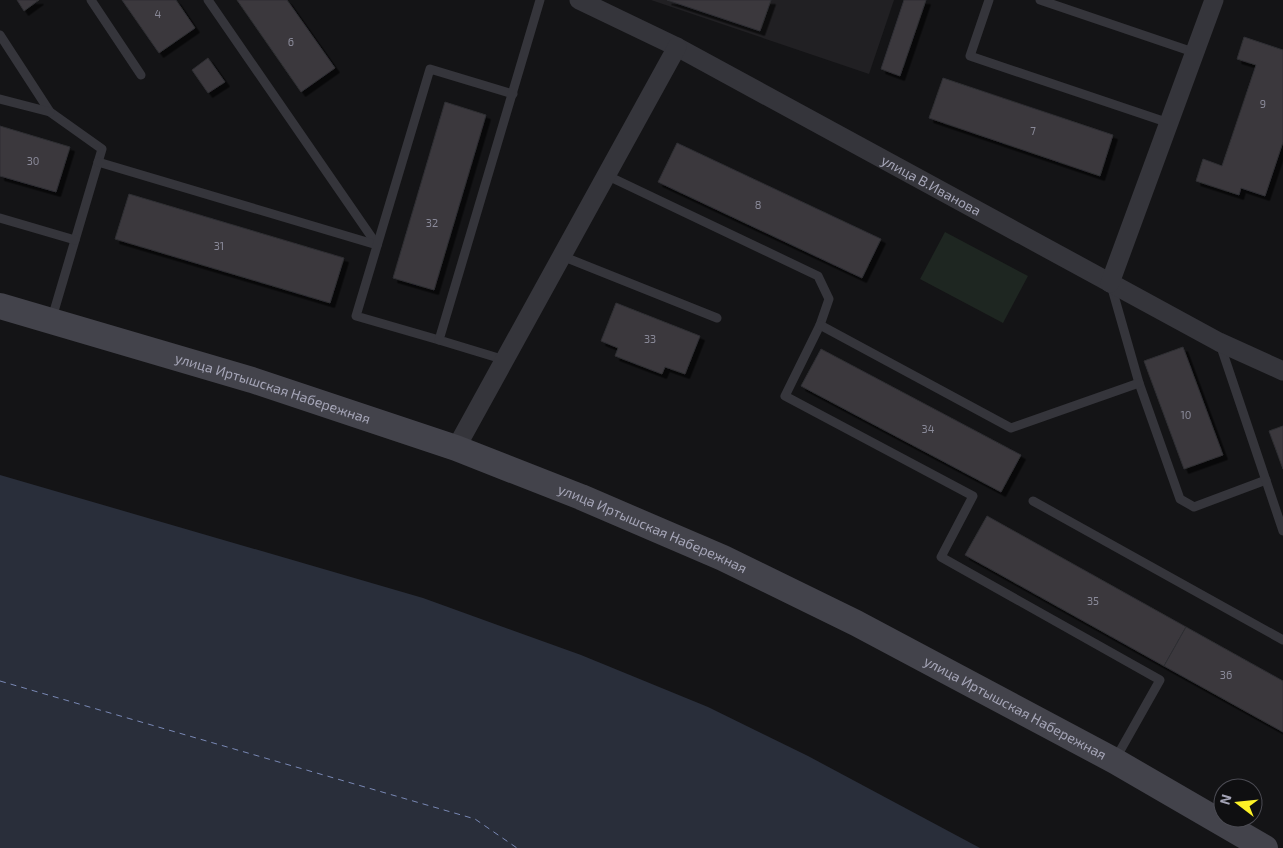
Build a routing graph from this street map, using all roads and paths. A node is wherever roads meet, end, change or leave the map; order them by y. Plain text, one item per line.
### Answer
1 (91, 0) edge
2 (208, 0) edge
3 (540, 0) edge
4 (579, 0) edge
5 (989, 0) edge
6 (1040, 0) edge
7 (1214, 0) edge
8 (0, 35) edge
9 (676, 47) junction
10 (1196, 53) junction
11 (141, 75) dead end
12 (512, 94) junction
13 (0, 98) edge
14 (50, 112) junction
15 (1170, 124) junction
16 (98, 162) junction
17 (606, 175) junction
18 (0, 218) edge
19 (75, 240) junction
20 (377, 245) junction
21 (562, 256) junction
22 (1110, 283) junction
23 (0, 306) edge
24 (717, 318) dead end
25 (51, 321) junction
26 (820, 325) junction
27 (439, 340) junction
28 (1219, 342) junction
29 (505, 360) junction
30 (1283, 371) edge
31 (1139, 383) junction
32 (456, 448) junction
33 (1266, 480) junction
34 (1033, 501) dead end
35 (1283, 531) edge
36 (1283, 640) edge
37 (1115, 761) junction
38 (1264, 848) edge

1 - 11 lane
2 - 20 lane
3 - 12 lane
4 - 9 street, улица В.Иванова
5 - 15 lane
6 - 10 lane
7 - 10 street
8 - 14 lane
9 - 17 street
9 - 22 street, улица В.Иванова
10 - 15 street
12 - 20 lane
12 - 27 lane
13 - 14 lane
14 - 16 lane
15 - 22 street
16 - 19 lane
16 - 20 lane
17 - 21 street
17 - 26 lane
18 - 19 lane
19 - 25 lane
20 - 27 lane
21 - 24 lane
21 - 29 street
22 - 28 street, улица В.Иванова
22 - 31 lane
23 - 25 main road, улица Иртышская Набережная
25 - 32 main road, улица Иртышская Набережная
26 - 31 lane
26 - 37 lane
27 - 29 lane
28 - 30 street, улица В.Иванова
28 - 33 lane
29 - 32 street
31 - 33 lane
32 - 37 main road, улица Иртышская Набережная
33 - 35 lane
34 - 36 lane
37 - 38 main road, улица Иртышская Набережная

